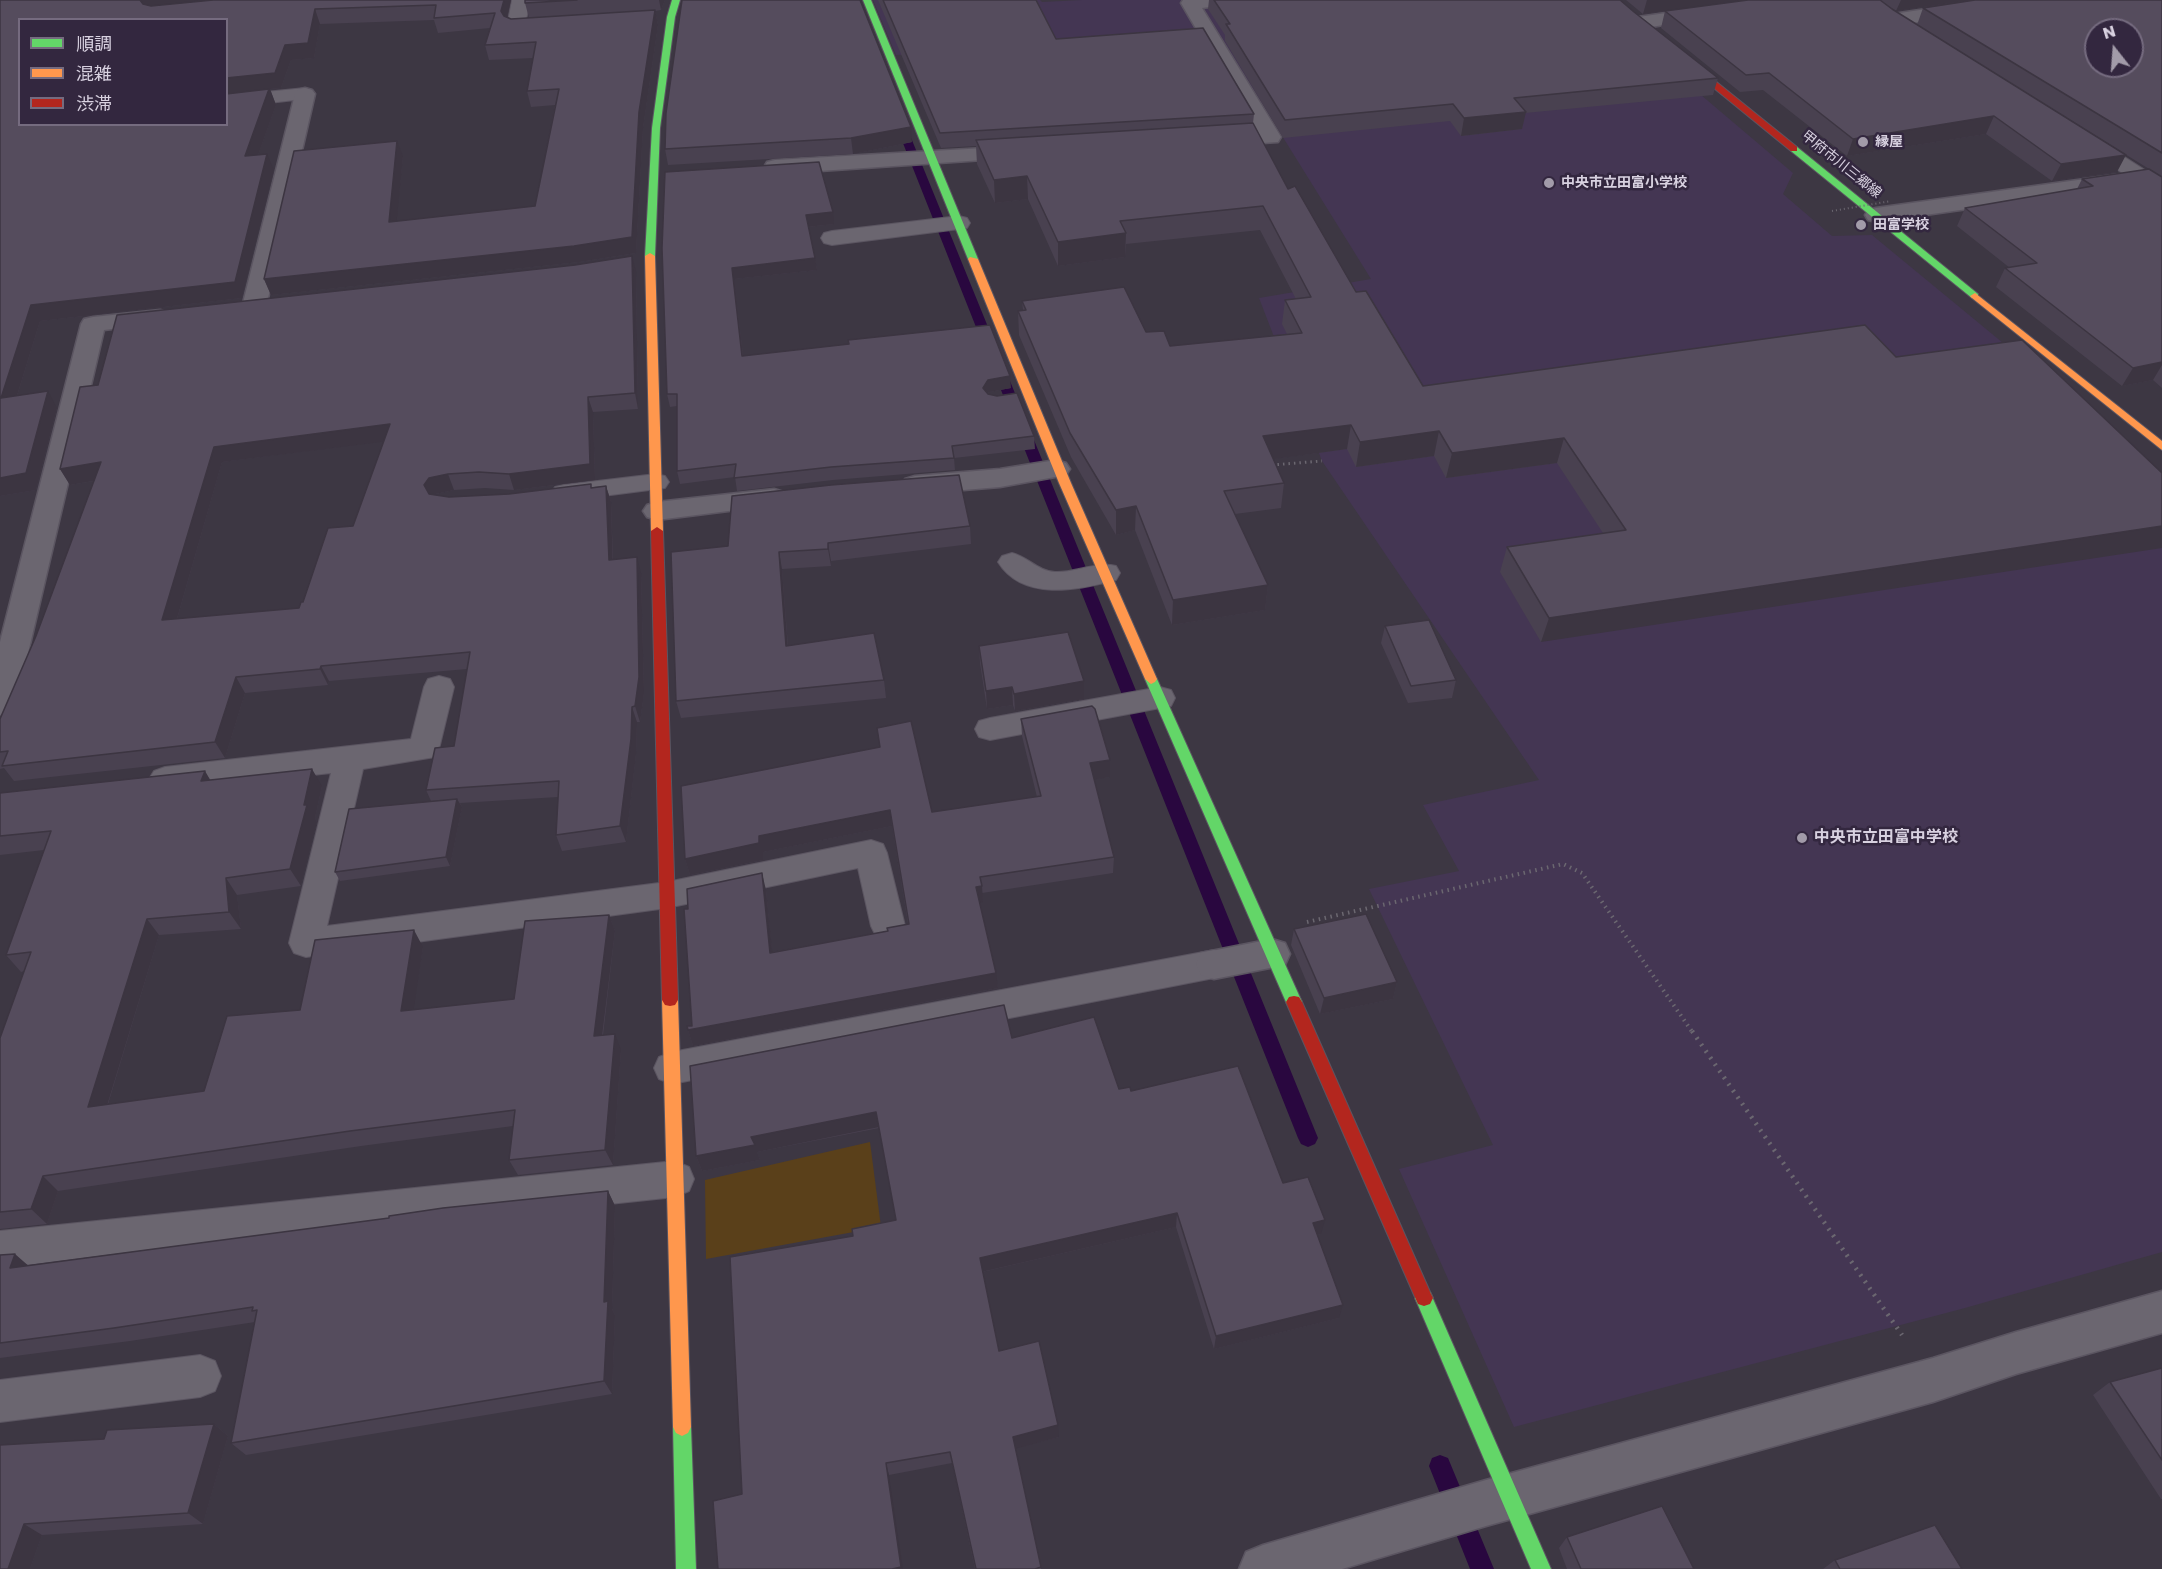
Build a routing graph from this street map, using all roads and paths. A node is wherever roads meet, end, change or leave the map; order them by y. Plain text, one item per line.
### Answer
1 (521, 0) edge
2 (867, 0) edge
3 (1225, 0) edge
4 (1610, 0) edge
5 (2022, 0) edge
6 (1875, 7) edge
7 (673, 8) edge
8 (1721, 12) edge
9 (647, 18) edge
10 (1893, 20) junction
11 (564, 23) edge
12 (1638, 23) junction
13 (1913, 33) edge
14 (305, 94) joint
15 (228, 102) edge
16 (2074, 134) edge
17 (1200, 141) edge
18 (1036, 151) edge
19 (927, 158) junction
20 (758, 168) edge
21 (677, 173) edge
22 (654, 174) junction
23 (2153, 184) edge
24 (1884, 208) junction
25 (1832, 211) dead end
26 (956, 224) junction
27 (832, 238) dead end
28 (254, 307) edge
29 (185, 314) edge
30 (2162, 447) edge
31 (1322, 461) edge
32 (1263, 466) edge
33 (1058, 468) junction
34 (656, 482) junction
35 (889, 487) edge
36 (798, 495) edge
37 (537, 497) edge
38 (657, 511) junction
39 (1012, 562) dead end
40 (1104, 574) junction
41 (440, 687) dead end
42 (1156, 698) junction
43 (0, 704) edge
44 (990, 729) dead end
45 (350, 759) junction
46 (140, 782) edge
47 (667, 895) junction
48 (888, 926) edge
49 (1263, 948) junction
50 (1214, 964) joint
51 (672, 1068) junction
52 (675, 1179) junction
53 (0, 1250) edge
54 (2162, 1312) edge
55 (200, 1376) dead end
56 (1933, 1380) junction
57 (0, 1401) edge
58 (1499, 1500) junction
59 (686, 1569) edge
60 (1263, 1569) edge
61 (1541, 1569) edge

1 - 11 lane
2 - 19 street
3 - 17 street
4 - 12 street, 甲府市川三郷線
5 - 10 street
6 - 10 lane
7 - 9 lane
7 - 22 street
8 - 12 street
10 - 13 lane
12 - 24 street, 甲府市川三郷線
14 - 15 lane
14 - 28 street
16 - 23 lane
18 - 19 street
19 - 20 street
19 - 26 street
21 - 22 street
22 - 34 street
23 - 24 street
24 - 25 path, bridge
24 - 30 street, 甲府市川三郷線
26 - 27 lane
26 - 33 street
29 - 43 street
31 - 32 path
33 - 35 street
33 - 40 street
34 - 37 lane
34 - 38 street
36 - 38 street
38 - 47 street
39 - 40 lane
40 - 42 street
41 - 45 lane
42 - 44 lane
42 - 49 street
45 - 46 lane
45 - 47 lane
47 - 48 lane
47 - 51 street
49 - 50 street
49 - 56 path
49 - 58 street
50 - 51 lane
51 - 52 street
52 - 53 lane
52 - 59 street
54 - 56 street
55 - 57 lane
56 - 58 street
58 - 60 street
58 - 61 street

